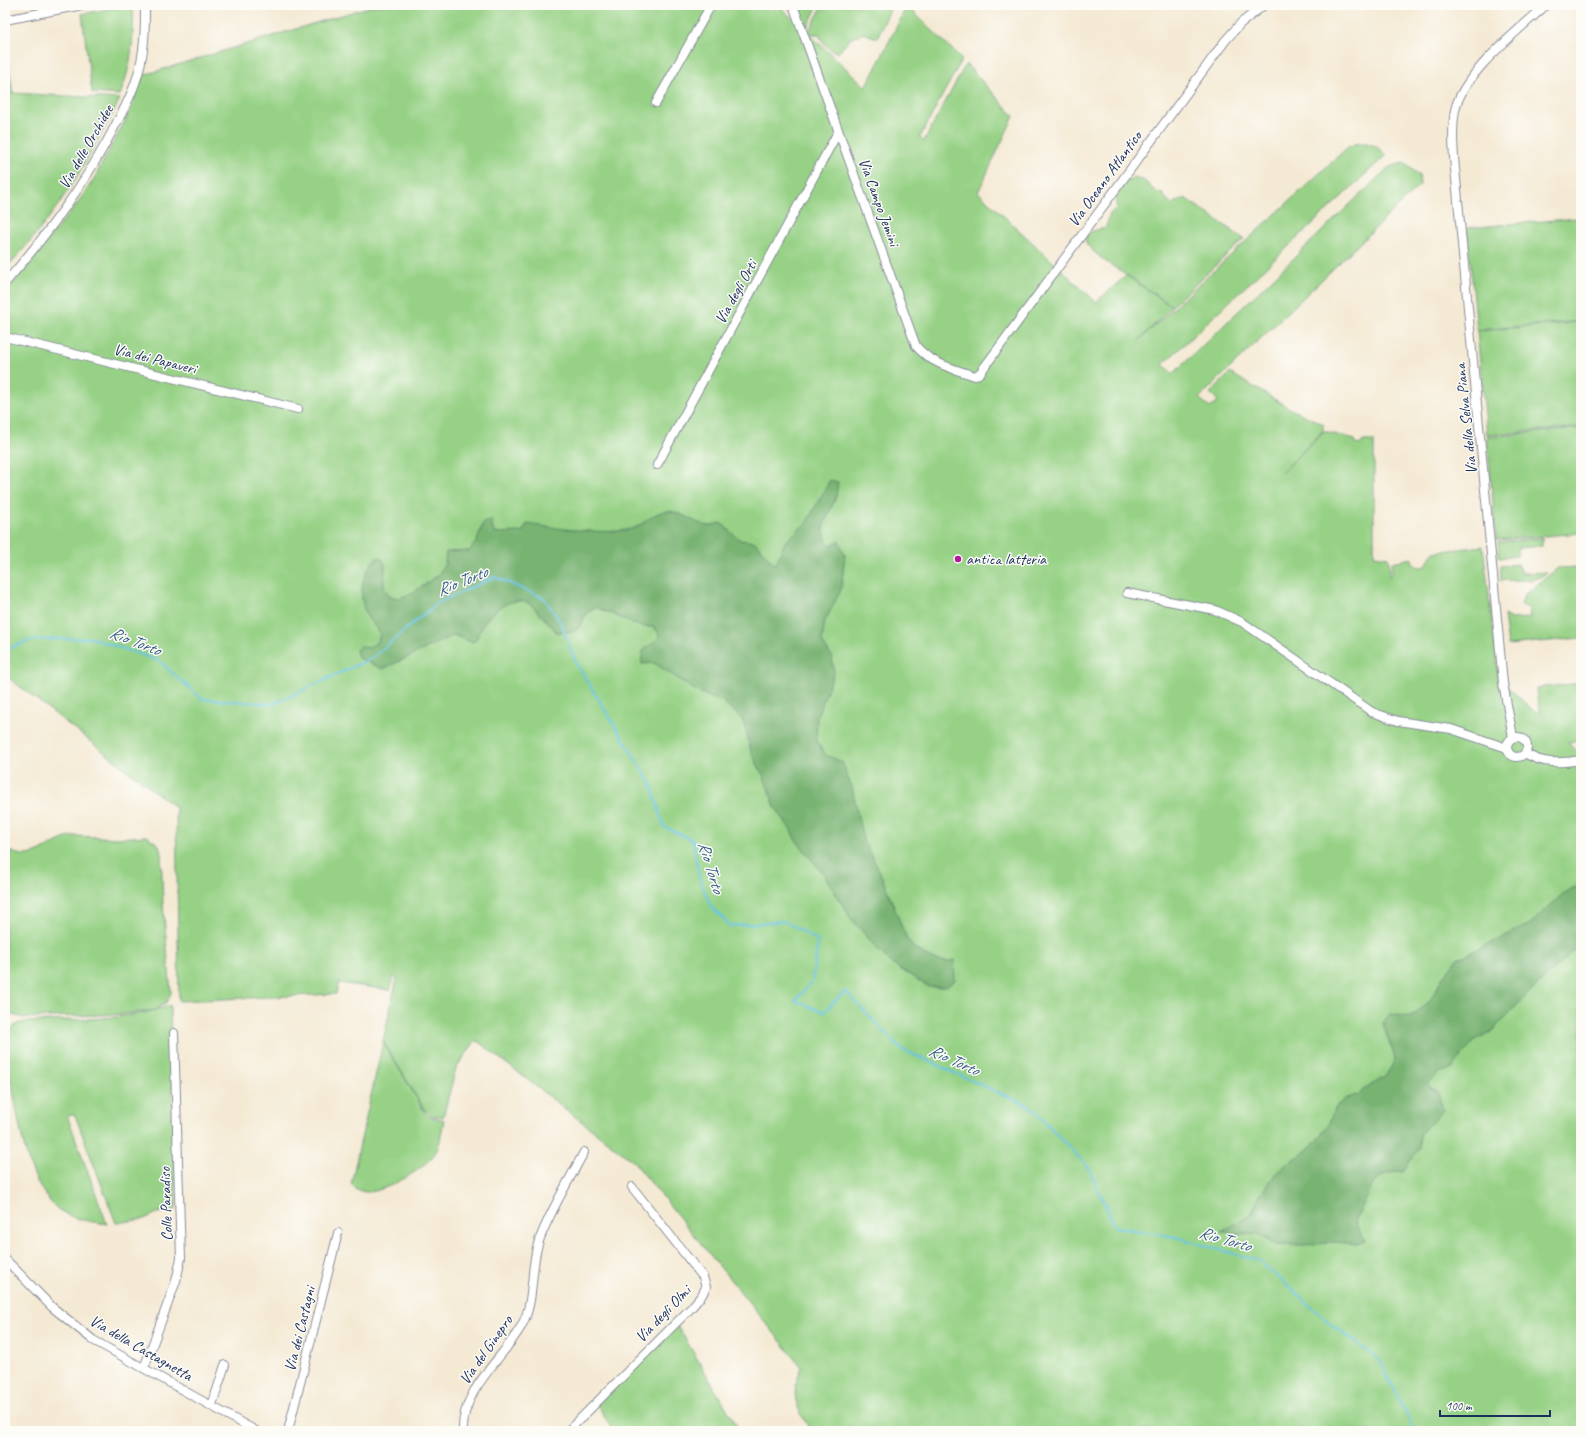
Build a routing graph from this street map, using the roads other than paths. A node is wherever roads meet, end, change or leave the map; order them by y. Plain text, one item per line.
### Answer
1 (82, 5) edge
2 (145, 5) edge
3 (711, 5) edge
4 (793, 5) edge
5 (1264, 5) edge
6 (1546, 5) edge
7 (5, 20) edge
8 (656, 103) dead end
9 (838, 132) junction
10 (5, 284) edge
11 (5, 337) edge
12 (975, 376) joint
13 (298, 409) dead end
14 (658, 465) dead end
15 (1127, 594) dead end
16 (1513, 737) junction
17 (1507, 748) junction
18 (1525, 753) junction
19 (1581, 760) edge
20 (174, 1033) dead end
21 (584, 1152) dead end
22 (632, 1187) dead end
23 (338, 1233) dead end
24 (5, 1259) edge
25 (225, 1365) dead end
26 (144, 1368) junction
27 (212, 1405) junction
28 (256, 1431) edge
29 (288, 1431) edge
30 (463, 1431) edge
31 (568, 1431) edge

1 - 7 street
2 - 10 street, Via delle Orchidee
3 - 8 street
4 - 9 street, Via Campo Jemini
5 - 12 street, Via Oceano Atlantico
6 - 16 street, Via della Selva Piana
9 - 12 street, Via Campo Jemini
9 - 14 street, Via degli Orti
11 - 13 street, Via dei Papaveri
15 - 17 street
16 - 17 street
16 - 18 street
17 - 18 street
18 - 19 street
20 - 26 street, Colle Paradiso
21 - 30 street, Via del Ginepro
22 - 31 street, Via degli Olmi
23 - 29 street, Via dei Castagni
24 - 26 street, Via della Castagnetta
25 - 27 street
26 - 27 street, Via della Castagnetta
27 - 28 street, Via della Castagnetta

